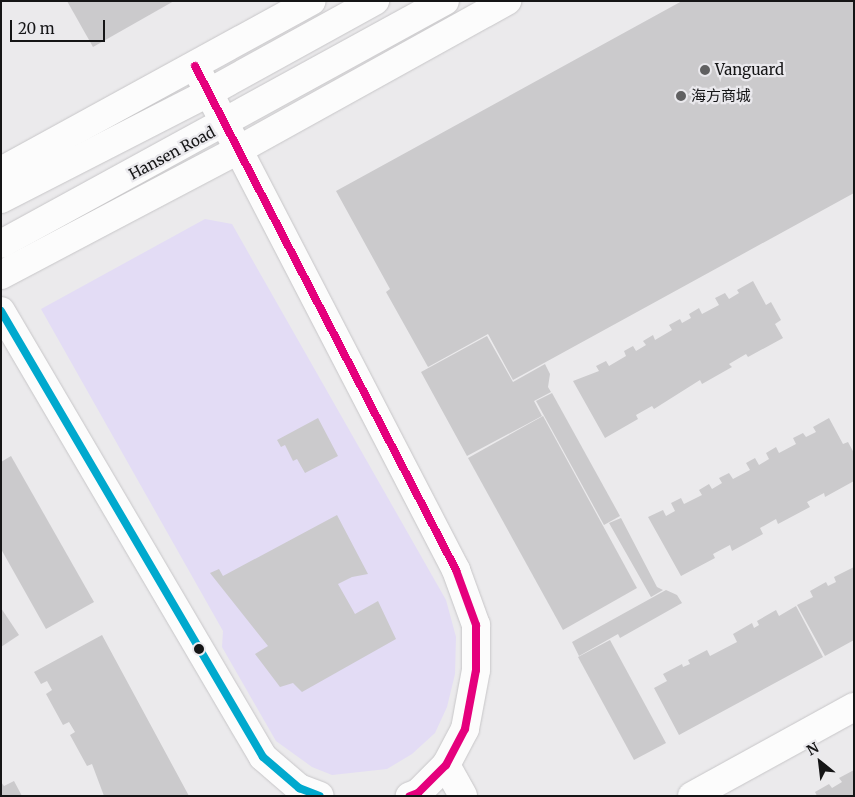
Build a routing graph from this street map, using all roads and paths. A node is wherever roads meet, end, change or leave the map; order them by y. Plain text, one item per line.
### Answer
1 (311, 1) edge
2 (374, 1) edge
3 (446, 1) edge
4 (508, 1) edge
5 (195, 66) junction
6 (208, 93) junction
7 (225, 125) junction
8 (238, 150) junction
9 (1, 171) edge
10 (1, 199) edge
11 (1, 244) edge
12 (1, 275) edge
13 (1, 311) edge
14 (854, 707) edge
15 (446, 765) junction
16 (320, 796) edge
17 (410, 796) edge
18 (463, 796) edge
19 (692, 796) edge

1 - 5 main road
2 - 6 main road
3 - 7 main road, Hansen Road
4 - 8 main road
5 - 6 main road
5 - 9 main road
6 - 7 main road
6 - 10 main road
7 - 8 main road
7 - 11 main road, Hansen Road
8 - 12 main road
8 - 15 main road
13 - 16 main road
14 - 19 main road
15 - 17 main road
15 - 18 main road

